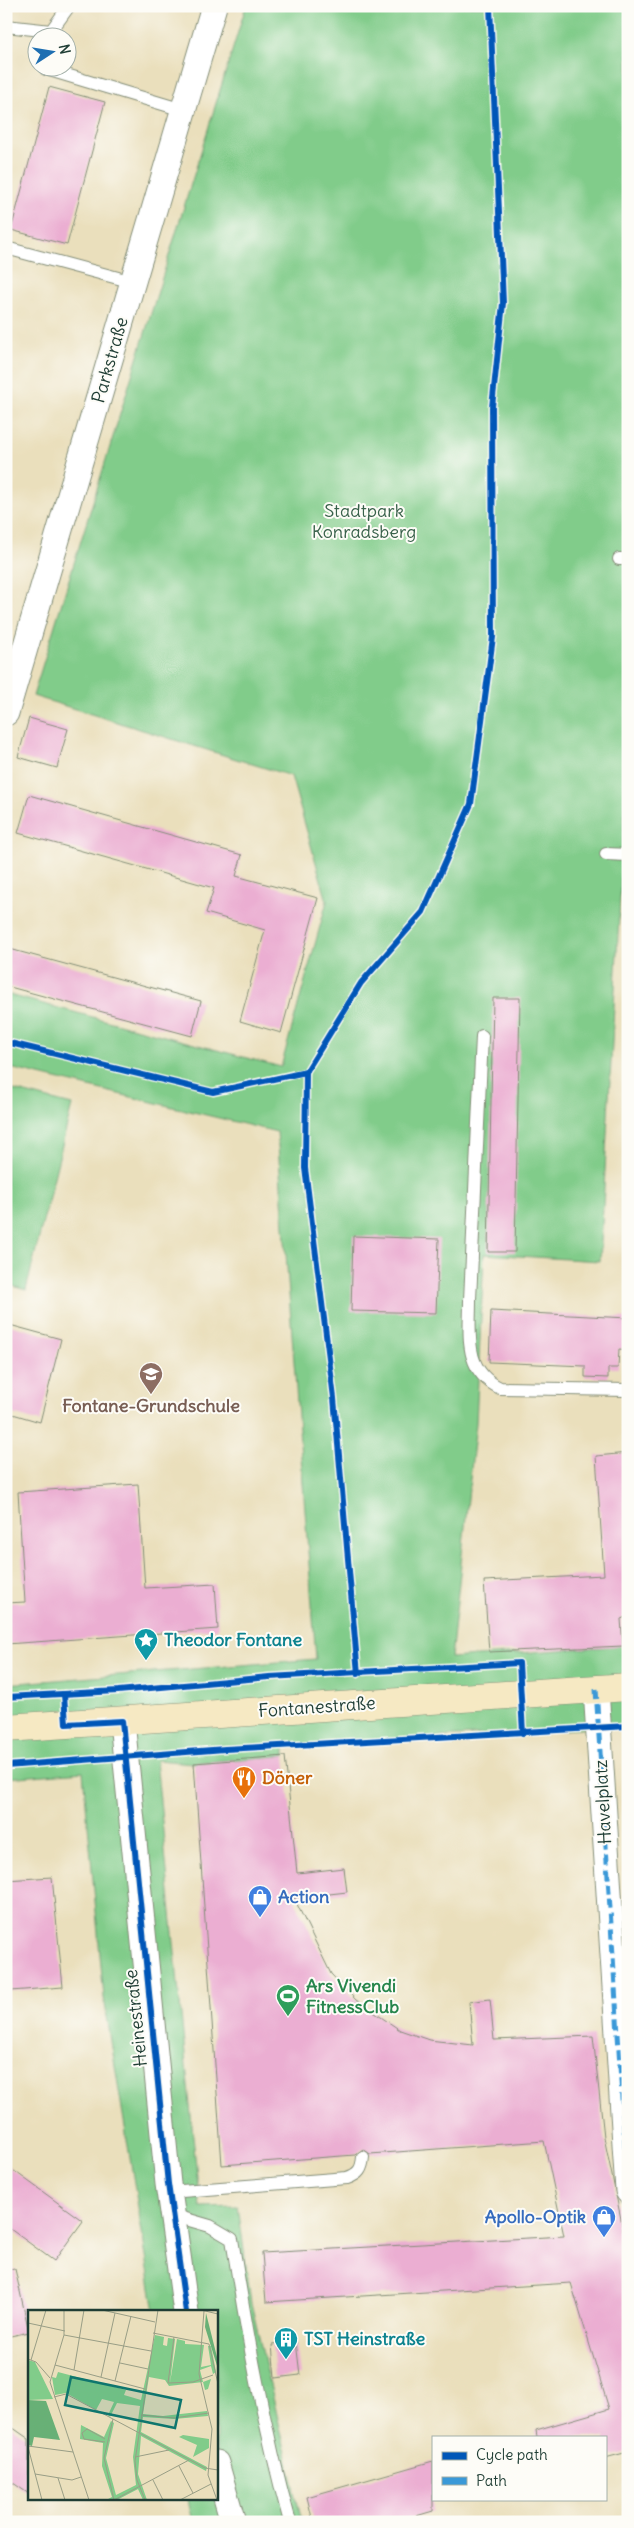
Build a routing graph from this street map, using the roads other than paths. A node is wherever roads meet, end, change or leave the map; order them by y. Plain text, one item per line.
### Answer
1 (69, 6) edge
2 (214, 6) edge
3 (6, 26) edge
4 (55, 28) edge
5 (28, 30) edge
6 (76, 78) edge
7 (183, 110) junction
8 (6, 248) edge
9 (133, 282) junction
10 (6, 713) edge
11 (606, 854) dead end
12 (628, 855) edge
13 (482, 1036) dead end
14 (628, 1390) edge
15 (628, 1688) edge
16 (596, 1689) junction
17 (122, 1721) junction
18 (6, 1728) edge
19 (363, 2157) dead end
20 (628, 2191) edge
21 (171, 2204) junction
22 (186, 2310) edge
23 (218, 2470) edge
24 (233, 2522) edge
25 (290, 2522) edge

1 - 4 lane
2 - 7 street, Parkstraße
3 - 5 lane
6 - 7 lane
7 - 9 street, Parkstraße
8 - 9 lane
9 - 10 street, Parkstraße
11 - 12 lane
13 - 14 lane
15 - 16 street, Fontanestraße
16 - 17 street, Fontanestraße
16 - 20 street, Havelplatz
17 - 18 street, Fontanestraße
17 - 21 street, Heinestraße
19 - 21 lane
21 - 22 street, Heinestraße
21 - 25 lane
23 - 24 street

